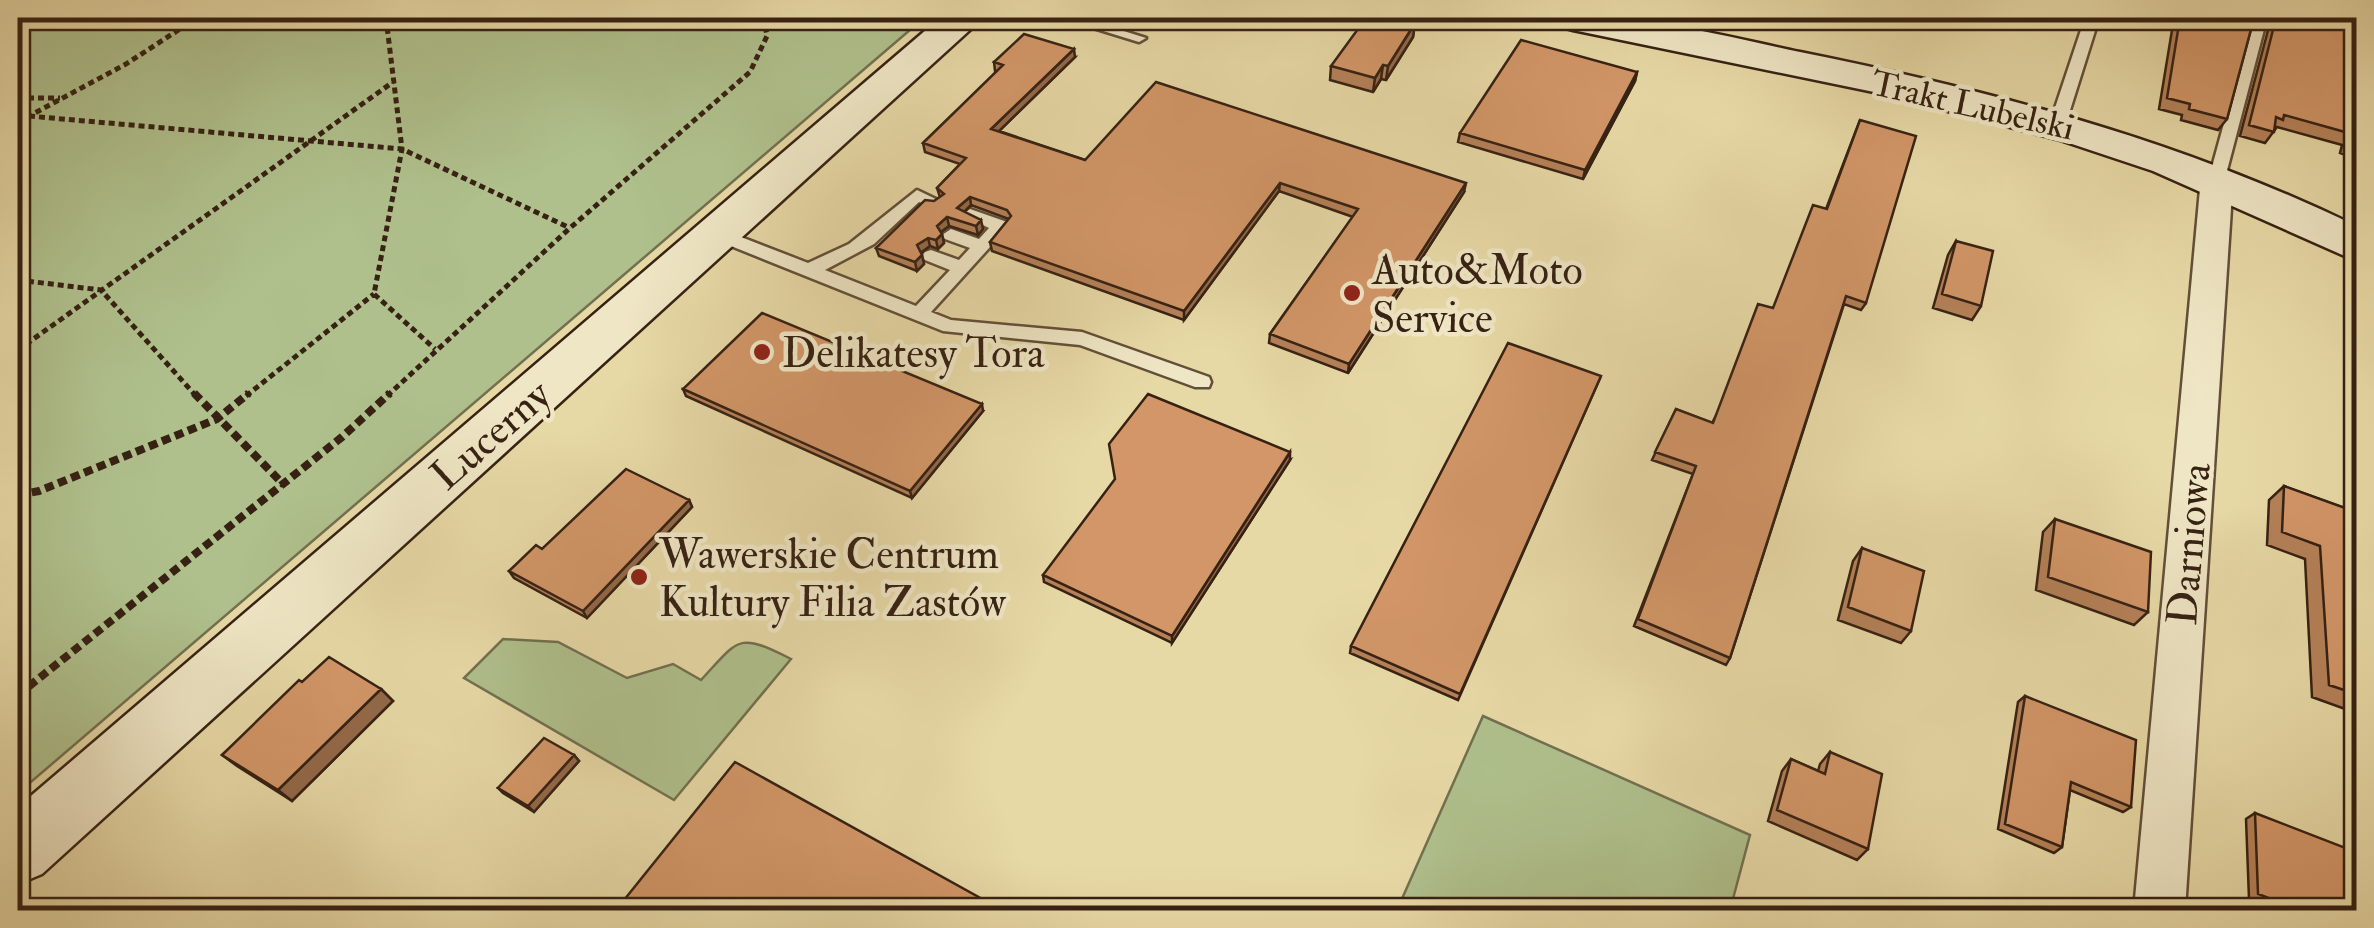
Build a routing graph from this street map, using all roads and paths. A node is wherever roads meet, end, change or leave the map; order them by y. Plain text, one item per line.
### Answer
1 (198, 18) edge
2 (386, 18) edge
3 (760, 18) edge
4 (963, 18) edge
5 (1068, 18) edge
6 (1572, 18) edge
7 (2092, 18) edge
8 (2260, 18) edge
9 (1139, 38) dead end
10 (394, 82) junction
11 (18, 98) edge
12 (62, 98) junction
13 (29, 116) junction
14 (18, 122) edge
15 (2058, 123) junction
16 (311, 140) junction
17 (402, 149) junction
18 (2217, 178) junction
19 (934, 202) edge
20 (970, 215) edge
21 (570, 228) junction
22 (718, 234) junction
23 (951, 235) edge
24 (2356, 245) edge
25 (981, 246) junction
26 (931, 256) edge
27 (962, 268) junction
28 (808, 270) junction
29 (18, 280) edge
30 (101, 290) junction
31 (374, 294) junction
32 (920, 314) junction
33 (18, 350) edge
34 (435, 350) junction
35 (1202, 382) dead end
36 (217, 419) junction
37 (284, 485) junction
38 (18, 494) edge
39 (18, 695) edge
40 (18, 851) edge
41 (2159, 910) edge

1 - 12 path
2 - 10 path
3 - 21 path
4 - 22 street, Lucerny
5 - 9 lane
6 - 15 street, Trakt Lubelski
7 - 15 lane
8 - 18 lane
10 - 16 path
10 - 17 path
11 - 12 path
12 - 13 path
13 - 14 path
13 - 16 path
15 - 18 street, Trakt Lubelski
16 - 17 path
16 - 30 path
17 - 21 path
17 - 31 path
18 - 24 street, Trakt Lubelski
18 - 41 street, Darniowa
19 - 28 lane
20 - 25 lane
21 - 34 path
22 - 28 lane
22 - 40 street, Lucerny
23 - 25 lane
25 - 27 lane
26 - 27 lane
27 - 32 lane
28 - 32 lane
29 - 30 path
30 - 33 path
30 - 36 path
31 - 34 path
31 - 36 path
32 - 35 lane
34 - 37 path
36 - 37 path
36 - 38 path
37 - 39 path

